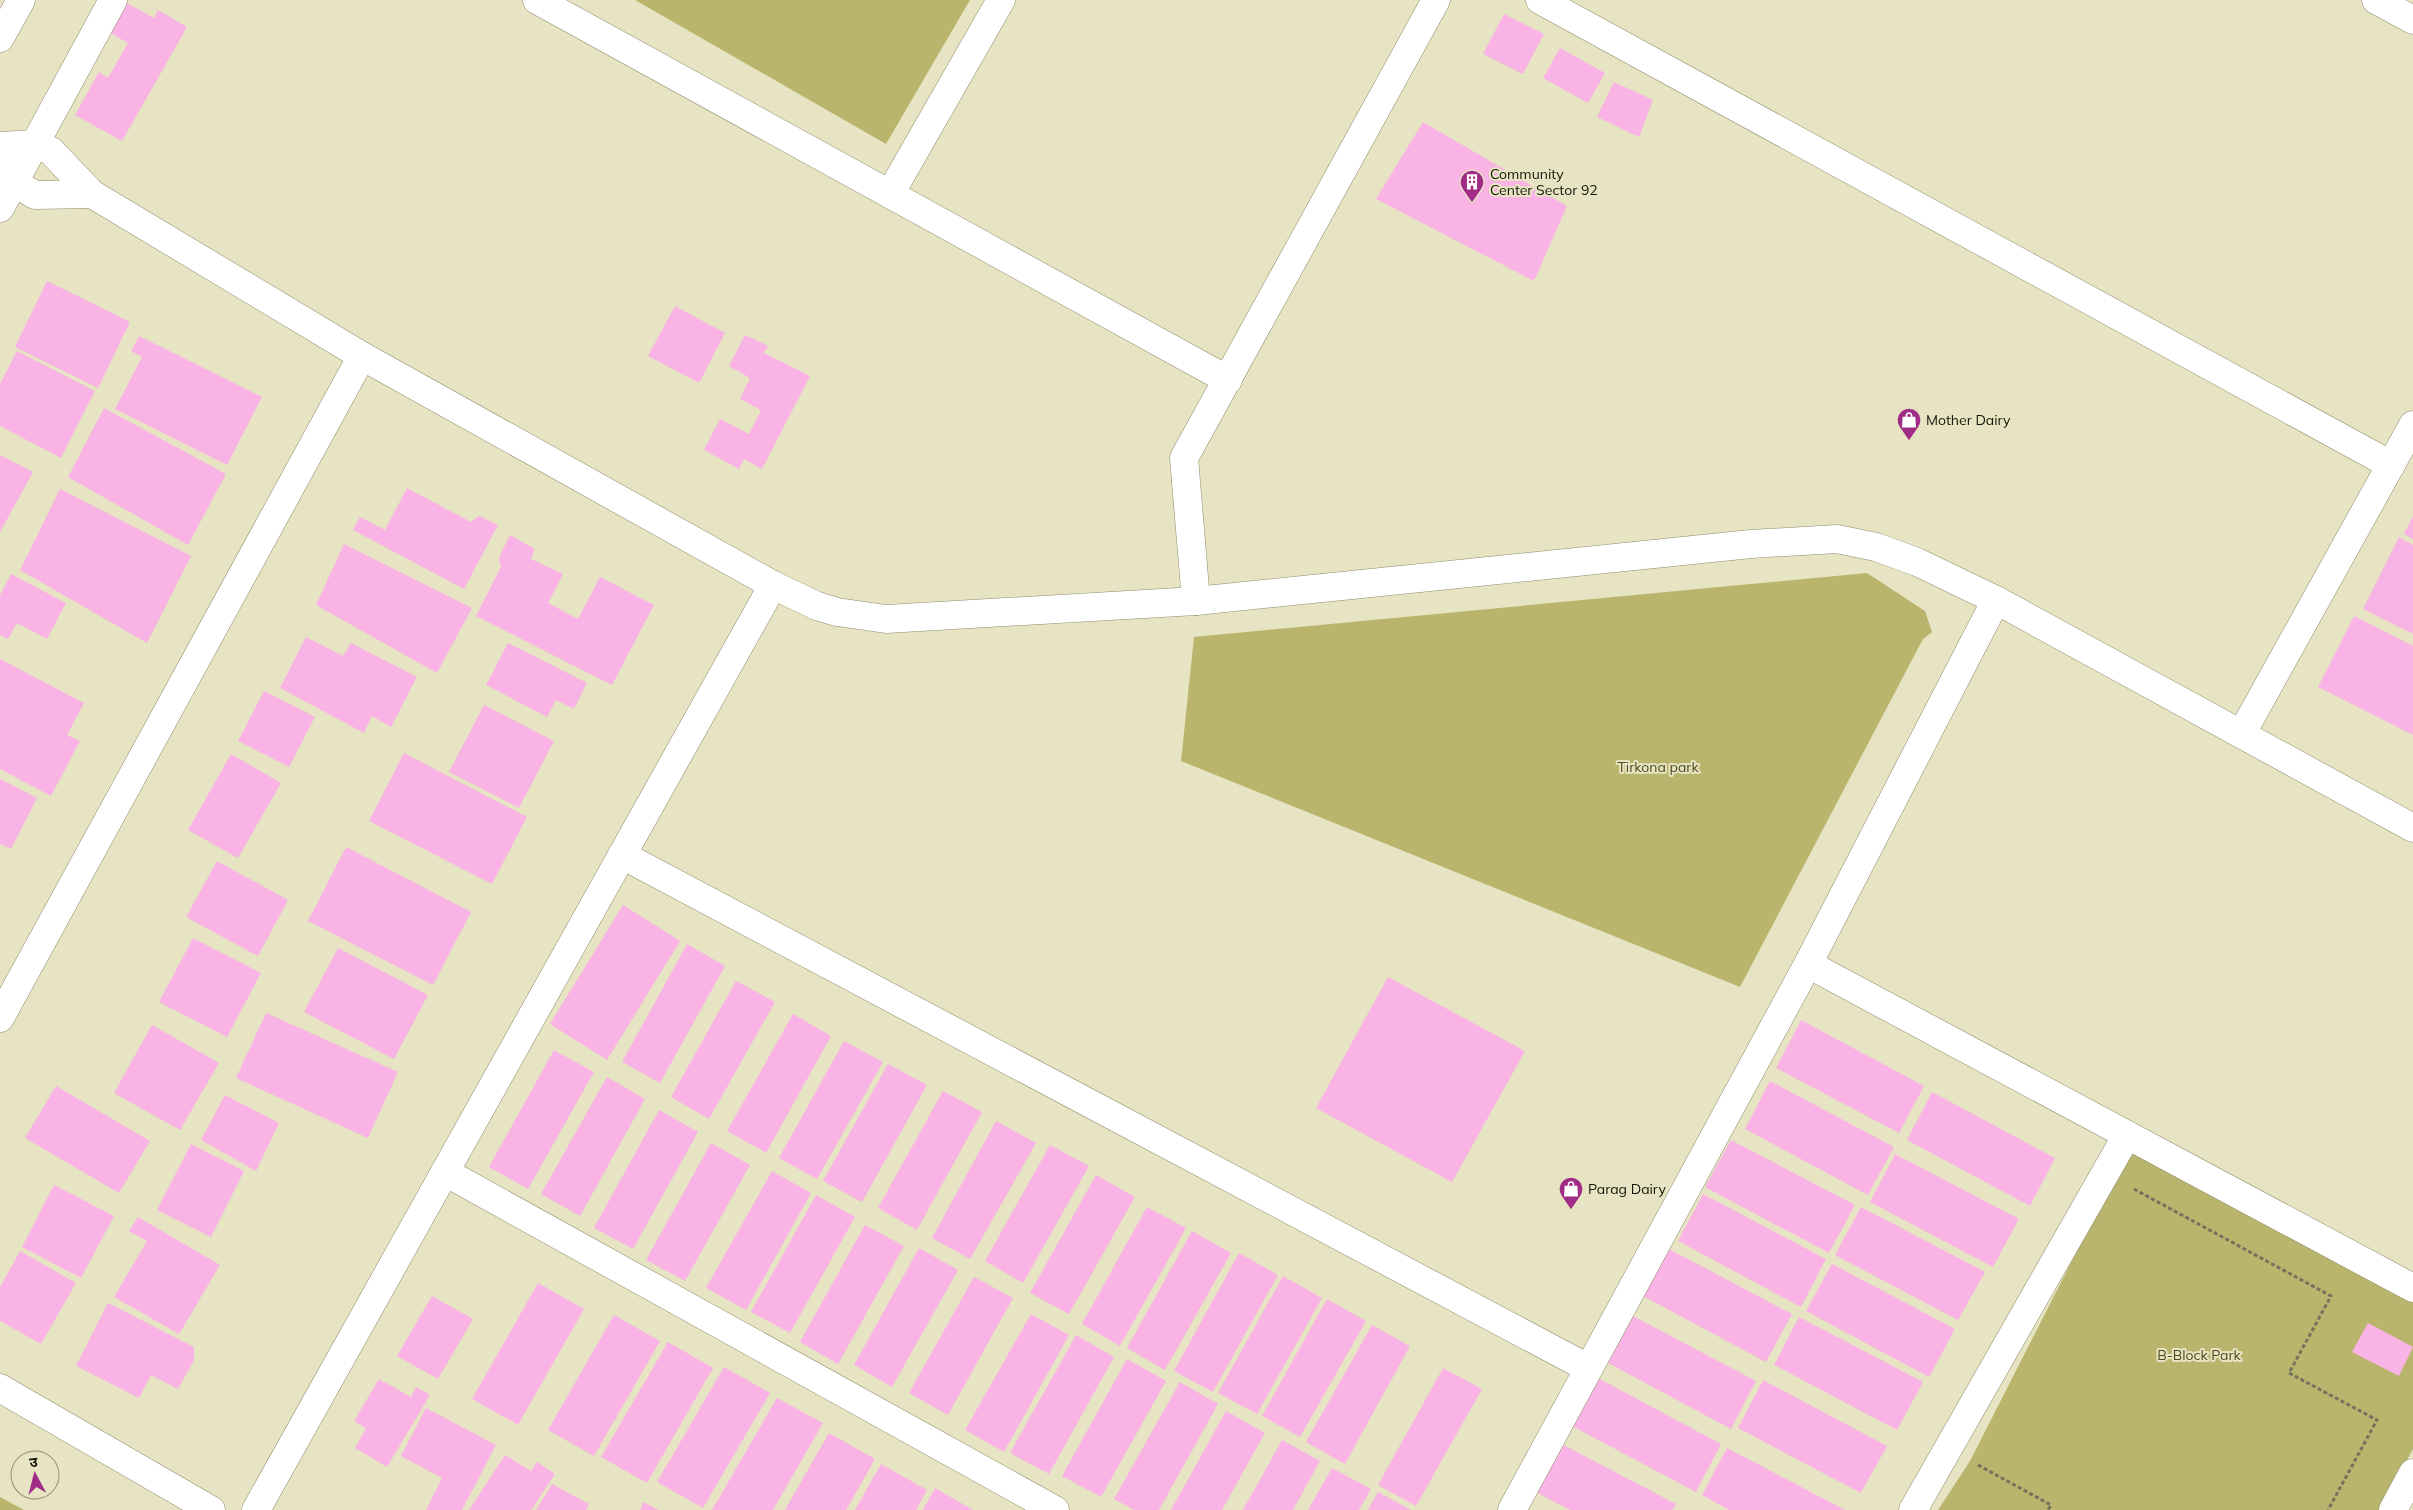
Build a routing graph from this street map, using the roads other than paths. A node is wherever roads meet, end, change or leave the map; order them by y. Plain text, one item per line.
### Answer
1 (22, 0) edge
2 (113, 0) edge
3 (537, 0) edge
4 (1001, 0) edge
5 (1436, 0) edge
6 (1540, 0) edge
7 (2376, 0) edge
8 (2413, 20) edge
9 (0, 38) edge
10 (35, 144) junction
11 (0, 146) edge
12 (7, 176) edge
13 (92, 194) junction
14 (890, 194) junction
15 (0, 208) edge
16 (362, 356) junction
17 (1228, 380) junction
18 (2413, 426) edge
19 (2391, 465) junction
20 (773, 585) junction
21 (1996, 600) junction
22 (1196, 601) junction
23 (2242, 733) junction
24 (2413, 828) edge
25 (622, 855) junction
26 (1808, 964) junction
27 (0, 1018) edge
28 (2127, 1135) junction
29 (445, 1172) junction
30 (2413, 1288) edge
31 (1588, 1368) junction
32 (0, 1388) edge
33 (2413, 1473) edge
34 (212, 1510) edge
35 (256, 1510) edge
36 (1055, 1510) edge
37 (1512, 1510) edge
38 (1913, 1510) edge
39 (2393, 1510) edge

1 - 9 street
2 - 10 street
3 - 14 street
4 - 14 street
5 - 17 street
6 - 19 street
7 - 8 street
10 - 11 street
10 - 12 street
10 - 13 street
12 - 13 street
12 - 15 street
13 - 16 street
14 - 17 street
16 - 20 street
16 - 27 street
17 - 22 street
18 - 19 street
19 - 23 street
20 - 22 street
20 - 25 street
21 - 22 street
21 - 23 street
21 - 26 street
23 - 24 street
25 - 29 street
25 - 31 street
26 - 28 street
26 - 31 street
28 - 30 street
28 - 38 street
29 - 35 street
29 - 36 street
31 - 37 street
32 - 34 street
33 - 39 street

